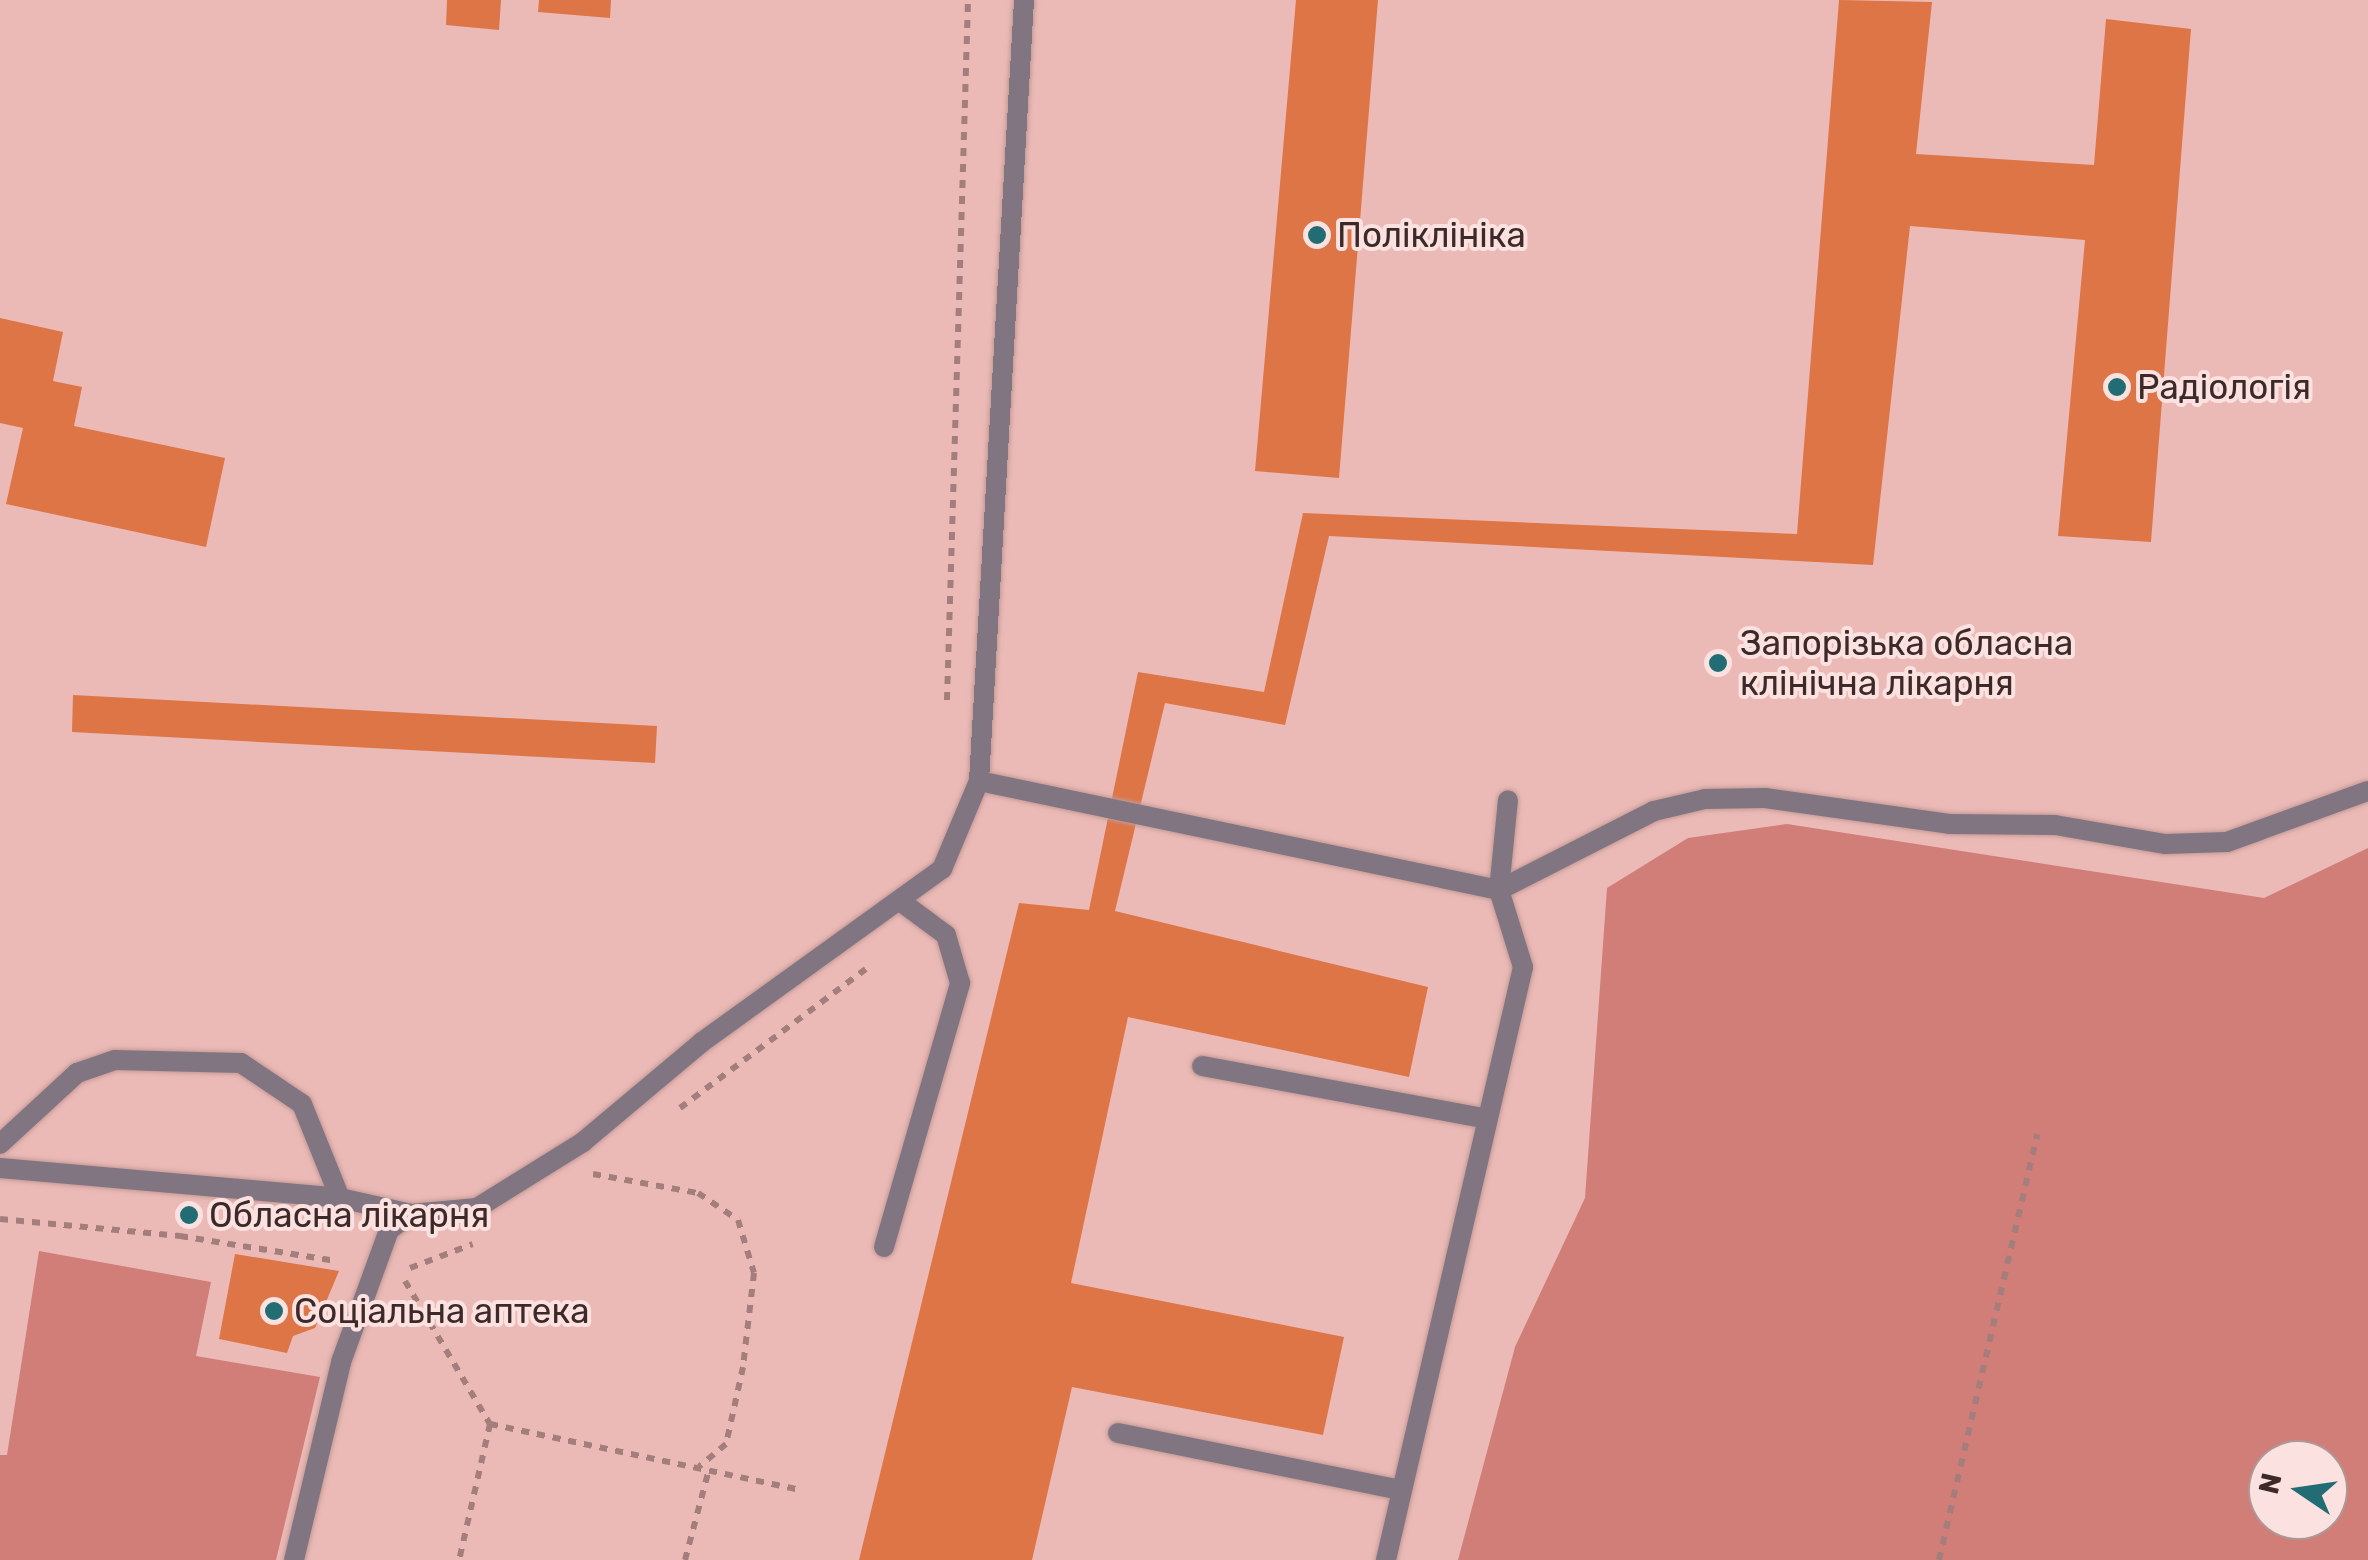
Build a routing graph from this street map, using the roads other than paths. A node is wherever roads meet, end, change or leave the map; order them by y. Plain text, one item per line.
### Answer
1 (1024, 0) edge
2 (979, 781) junction
3 (2368, 792) edge
4 (1508, 800) dead end
5 (1499, 890) junction
6 (900, 901) junction
7 (1202, 1066) dead end
8 (1487, 1119) junction
9 (0, 1144) edge
10 (0, 1168) edge
11 (340, 1198) junction
12 (412, 1214) junction
13 (884, 1247) dead end
14 (1118, 1433) dead end
15 (1401, 1490) junction
16 (294, 1560) edge
17 (1386, 1560) edge

1 - 2 lane
2 - 5 lane
2 - 6 lane
3 - 5 lane
4 - 5 lane
5 - 8 lane
6 - 12 lane
6 - 13 lane
7 - 8 lane
8 - 15 lane
9 - 11 lane
10 - 11 lane
11 - 12 lane
12 - 16 lane
14 - 15 lane
15 - 17 lane

